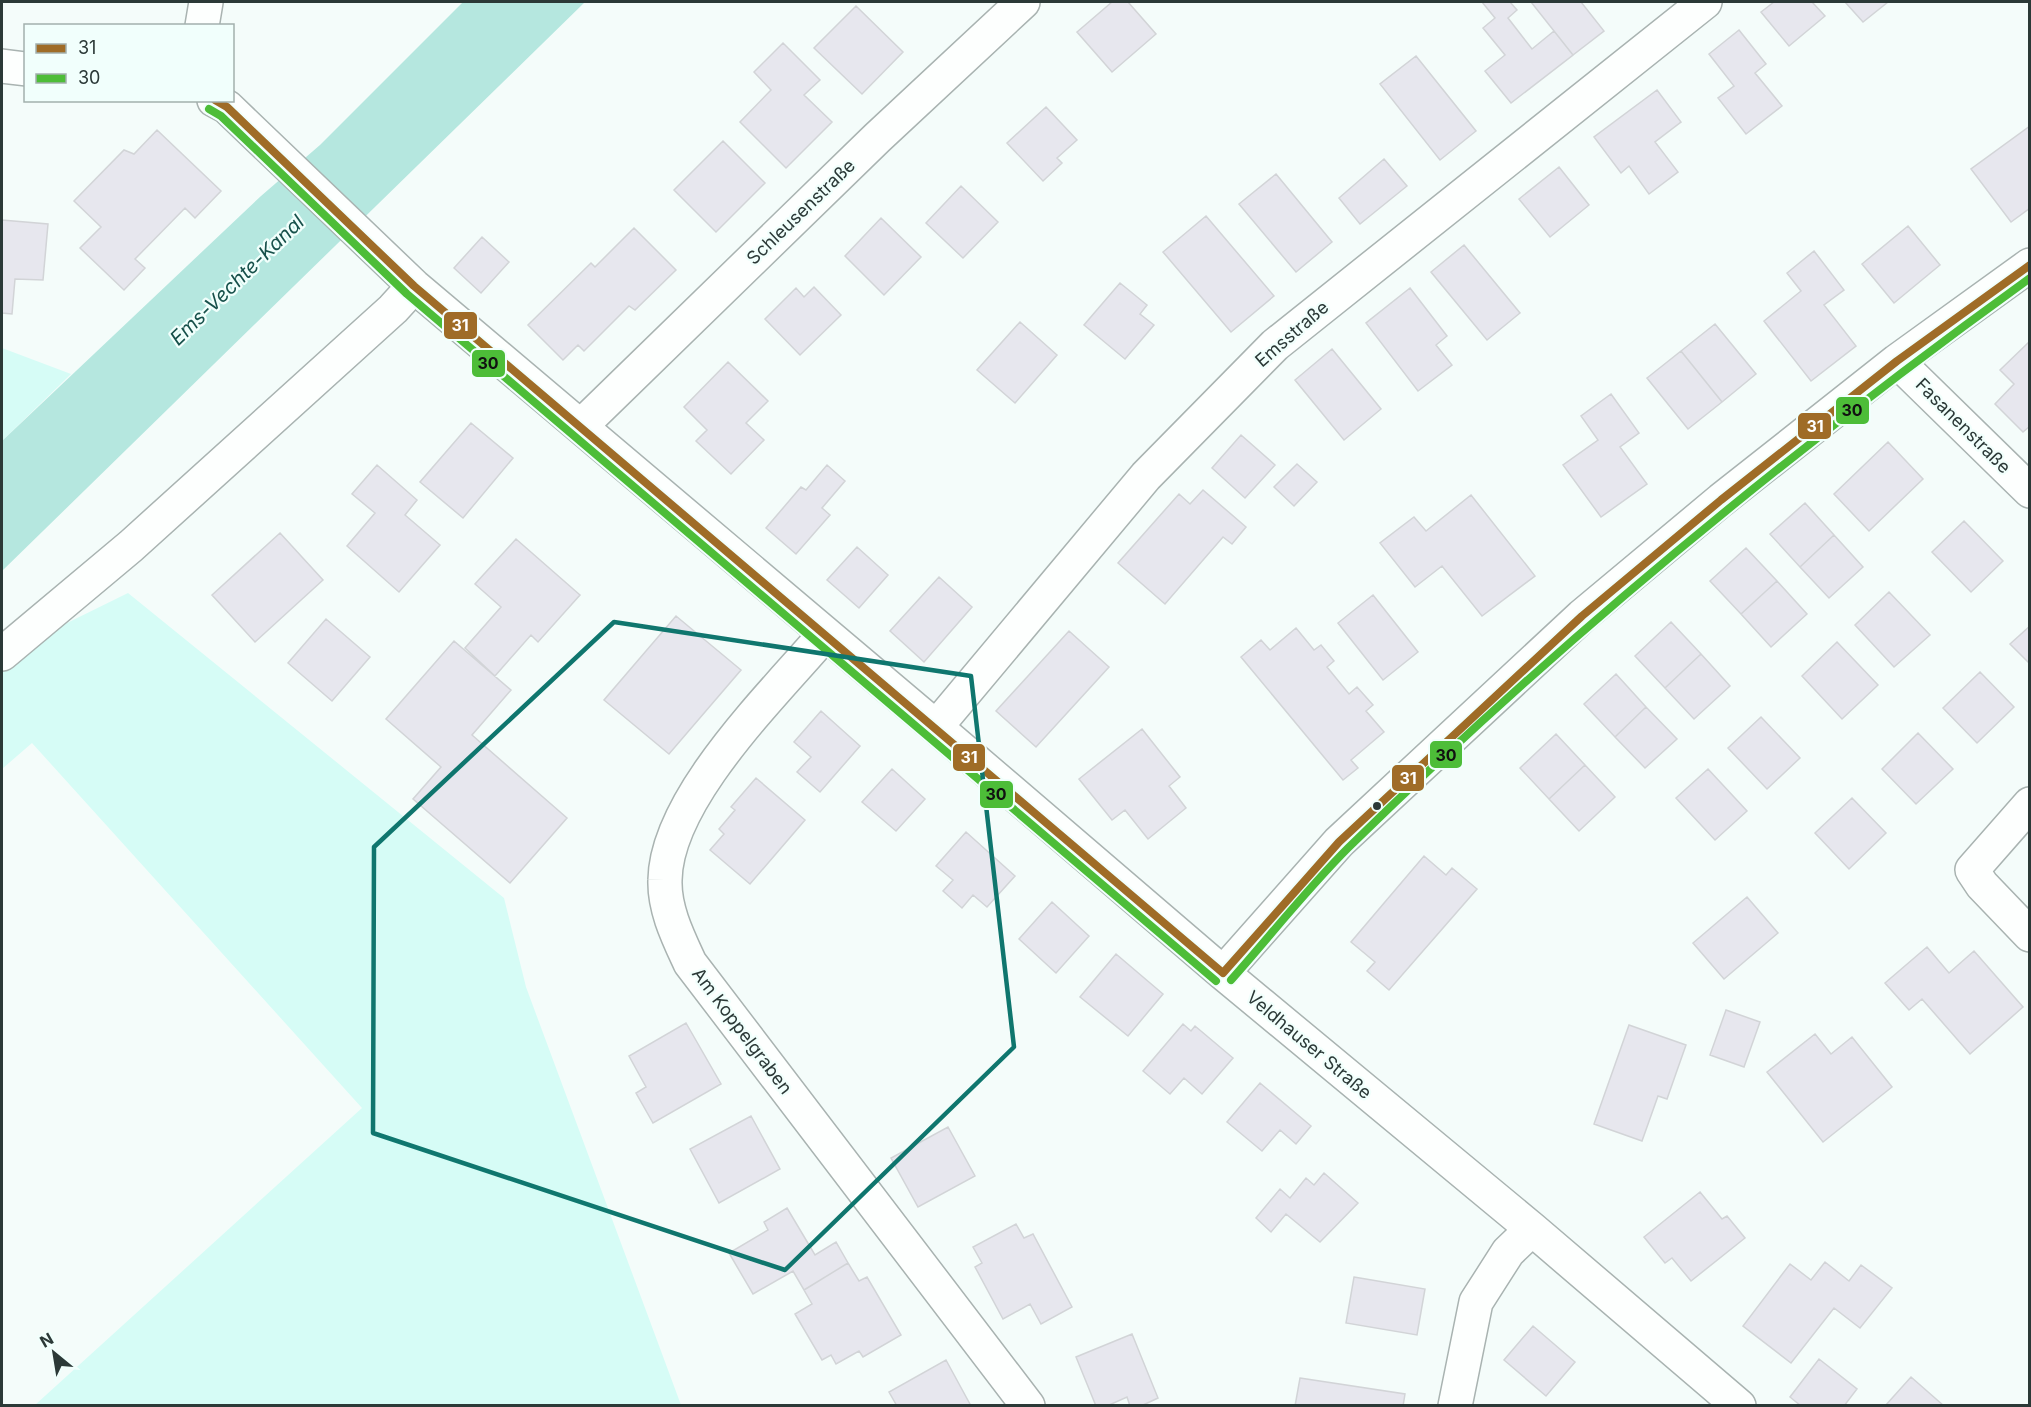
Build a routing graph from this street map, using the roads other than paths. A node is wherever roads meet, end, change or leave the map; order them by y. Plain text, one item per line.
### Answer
1 (206, 2) edge
2 (1023, 2) edge
3 (1705, 2) edge
4 (202, 24) edge
5 (2, 66) edge
6 (24, 69) edge
7 (218, 102) edge
8 (2030, 265) edge
9 (414, 286) junction
10 (1897, 361) junction
11 (582, 425) junction
12 (2030, 491) edge
13 (825, 634) junction
14 (2, 654) edge
15 (936, 727) junction
16 (2030, 804) edge
17 (2030, 934) edge
18 (1223, 973) junction
19 (1532, 1229) junction
20 (1028, 1406) edge
21 (1455, 1406) edge
22 (1740, 1406) edge

1 - 4 street
2 - 11 street, Schleusenstraße
3 - 15 street, Emsstraße
5 - 6 street
7 - 9 street, Veldhauser Straße
8 - 10 street
9 - 11 street, Veldhauser Straße
9 - 14 street
10 - 12 street, Fasanenstraße
10 - 18 street
11 - 13 street, Veldhauser Straße
13 - 15 street, Veldhauser Straße
13 - 20 street, Am Koppelgraben
15 - 18 street, Veldhauser Straße
16 - 17 street
18 - 19 street, Veldhauser Straße
19 - 21 street
19 - 22 street, Veldhauser Straße

